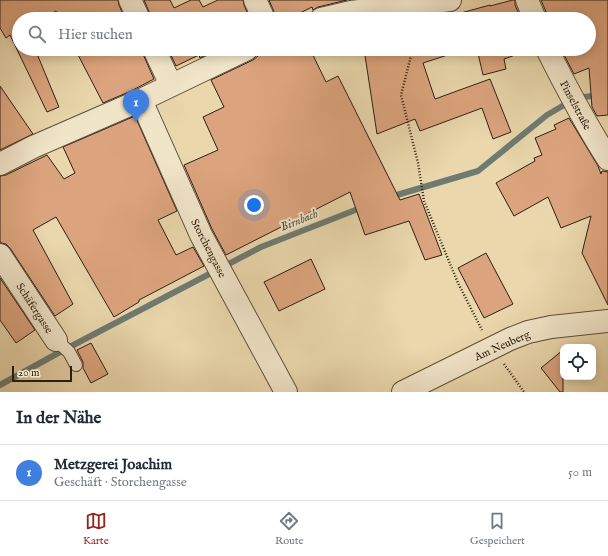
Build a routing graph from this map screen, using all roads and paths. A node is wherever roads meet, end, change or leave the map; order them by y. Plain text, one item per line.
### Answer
1 (130, 0) edge
2 (255, 0) edge
3 (450, 0) edge
4 (527, 0) edge
5 (136, 12) edge
6 (261, 12) edge
7 (351, 12) edge
8 (531, 12) edge
9 (157, 56) edge
10 (232, 56) edge
11 (411, 56) edge
12 (551, 56) edge
13 (171, 85) junction
14 (141, 100) junction
15 (608, 159) edge
16 (0, 164) edge
17 (0, 255) edge
18 (608, 321) edge
19 (63, 346) joint
20 (492, 348) junction
21 (76, 365) dead end
22 (286, 392) edge
23 (403, 392) edge
24 (524, 392) edge

1 - 5 street
2 - 6 street
3 - 7 street
4 - 8 street
9 - 13 street
10 - 13 street
11 - 20 path
12 - 15 street, Pinselstraße
13 - 14 street
14 - 16 street
14 - 22 street, Storchengasse
17 - 19 street, Schäfergasse
18 - 20 street, Am Neuberg
19 - 21 lane
20 - 23 street, Am Neuberg
20 - 24 path

